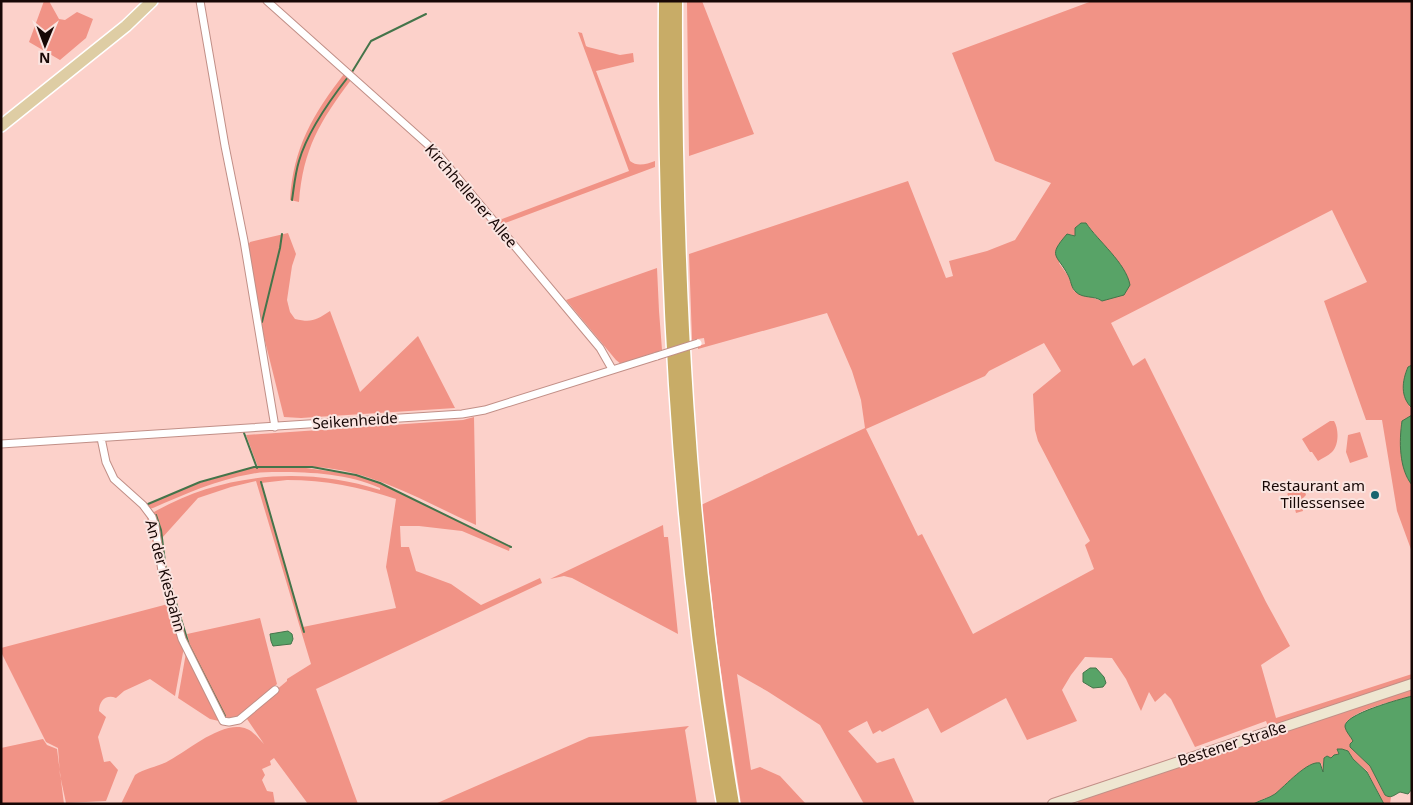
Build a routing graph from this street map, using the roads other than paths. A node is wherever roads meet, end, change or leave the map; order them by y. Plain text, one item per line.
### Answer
1 (152, 1) edge
2 (200, 1) edge
3 (267, 1) edge
4 (665, 1) edge
5 (676, 1) edge
6 (1, 126) edge
7 (698, 343) dead end
8 (612, 369) junction
9 (275, 427) junction
10 (102, 438) junction
11 (1, 444) edge
12 (1412, 684) edge
13 (275, 690) dead end
14 (723, 804) edge
15 (733, 804) edge
16 (1053, 804) edge

1 - 6 main road
2 - 9 street
3 - 8 street, Kirchhellener Allee
4 - 14 highway
5 - 15 highway
7 - 8 street, Seikenheide, bridge
8 - 9 street, Seikenheide
9 - 10 street, Seikenheide
10 - 11 street, Seikenheide
10 - 13 street, An der Kiesbahn
12 - 16 street, Bestener Straße

